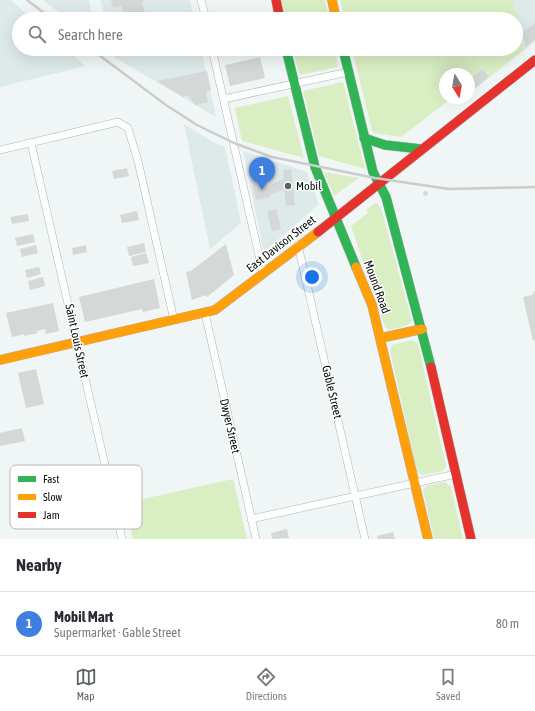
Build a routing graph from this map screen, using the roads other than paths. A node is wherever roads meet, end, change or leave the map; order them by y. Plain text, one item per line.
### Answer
1 (201, 0) edge
2 (276, 0) edge
3 (332, 0) edge
4 (204, 12) edge
5 (279, 12) edge
6 (335, 12) edge
7 (214, 56) edge
8 (288, 56) edge
9 (345, 56) edge
10 (535, 60) edge
11 (348, 72) junction
12 (295, 84) junction
13 (224, 99) junction
14 (364, 138) junction
15 (31, 143) junction
16 (421, 149) junction
17 (0, 150) edge
18 (379, 185) junction
19 (336, 217) junction
20 (298, 245) junction
21 (263, 273) junction
22 (204, 313) junction
23 (174, 320) junction
24 (422, 329) junction
25 (381, 338) junction
26 (77, 342) junction
27 (0, 360) edge
28 (105, 465) edge
29 (456, 474) junction
30 (416, 483) junction
31 (355, 496) junction
32 (252, 519) junction
33 (120, 529) edge
34 (122, 539) edge
35 (256, 539) edge
36 (365, 539) edge
37 (428, 539) edge
38 (471, 539) edge

1 - 4 street
2 - 5 main road
3 - 6 main road
7 - 13 street
8 - 12 main road, Mound Road
9 - 11 main road
10 - 16 main road, East Davison Street
11 - 12 street
11 - 14 main road
12 - 13 street
12 - 19 main road, Mound Road
13 - 21 street
14 - 16 main road
14 - 18 main road
15 - 17 street
15 - 23 street
15 - 26 street, Saint Louis Street
16 - 18 main road, East Davison Street
18 - 19 main road, East Davison Street
18 - 24 main road
19 - 20 main road, East Davison Street
19 - 25 main road, Mound Road
20 - 21 main road, East Davison Street
20 - 31 street, Gable Street
21 - 22 main road, East Davison Street
22 - 23 main road, East Davison Street
22 - 32 street, Dwyer Street
23 - 26 main road, East Davison Street
24 - 25 main road
24 - 29 main road
25 - 30 main road, Mound Road
26 - 27 main road, East Davison Street
26 - 28 street, Saint Louis Street
29 - 30 street
29 - 38 main road
30 - 31 street
30 - 37 main road, Mound Road
31 - 32 street
31 - 36 street, Gable Street
32 - 35 street, Dwyer Street
33 - 34 street, Saint Louis Street

